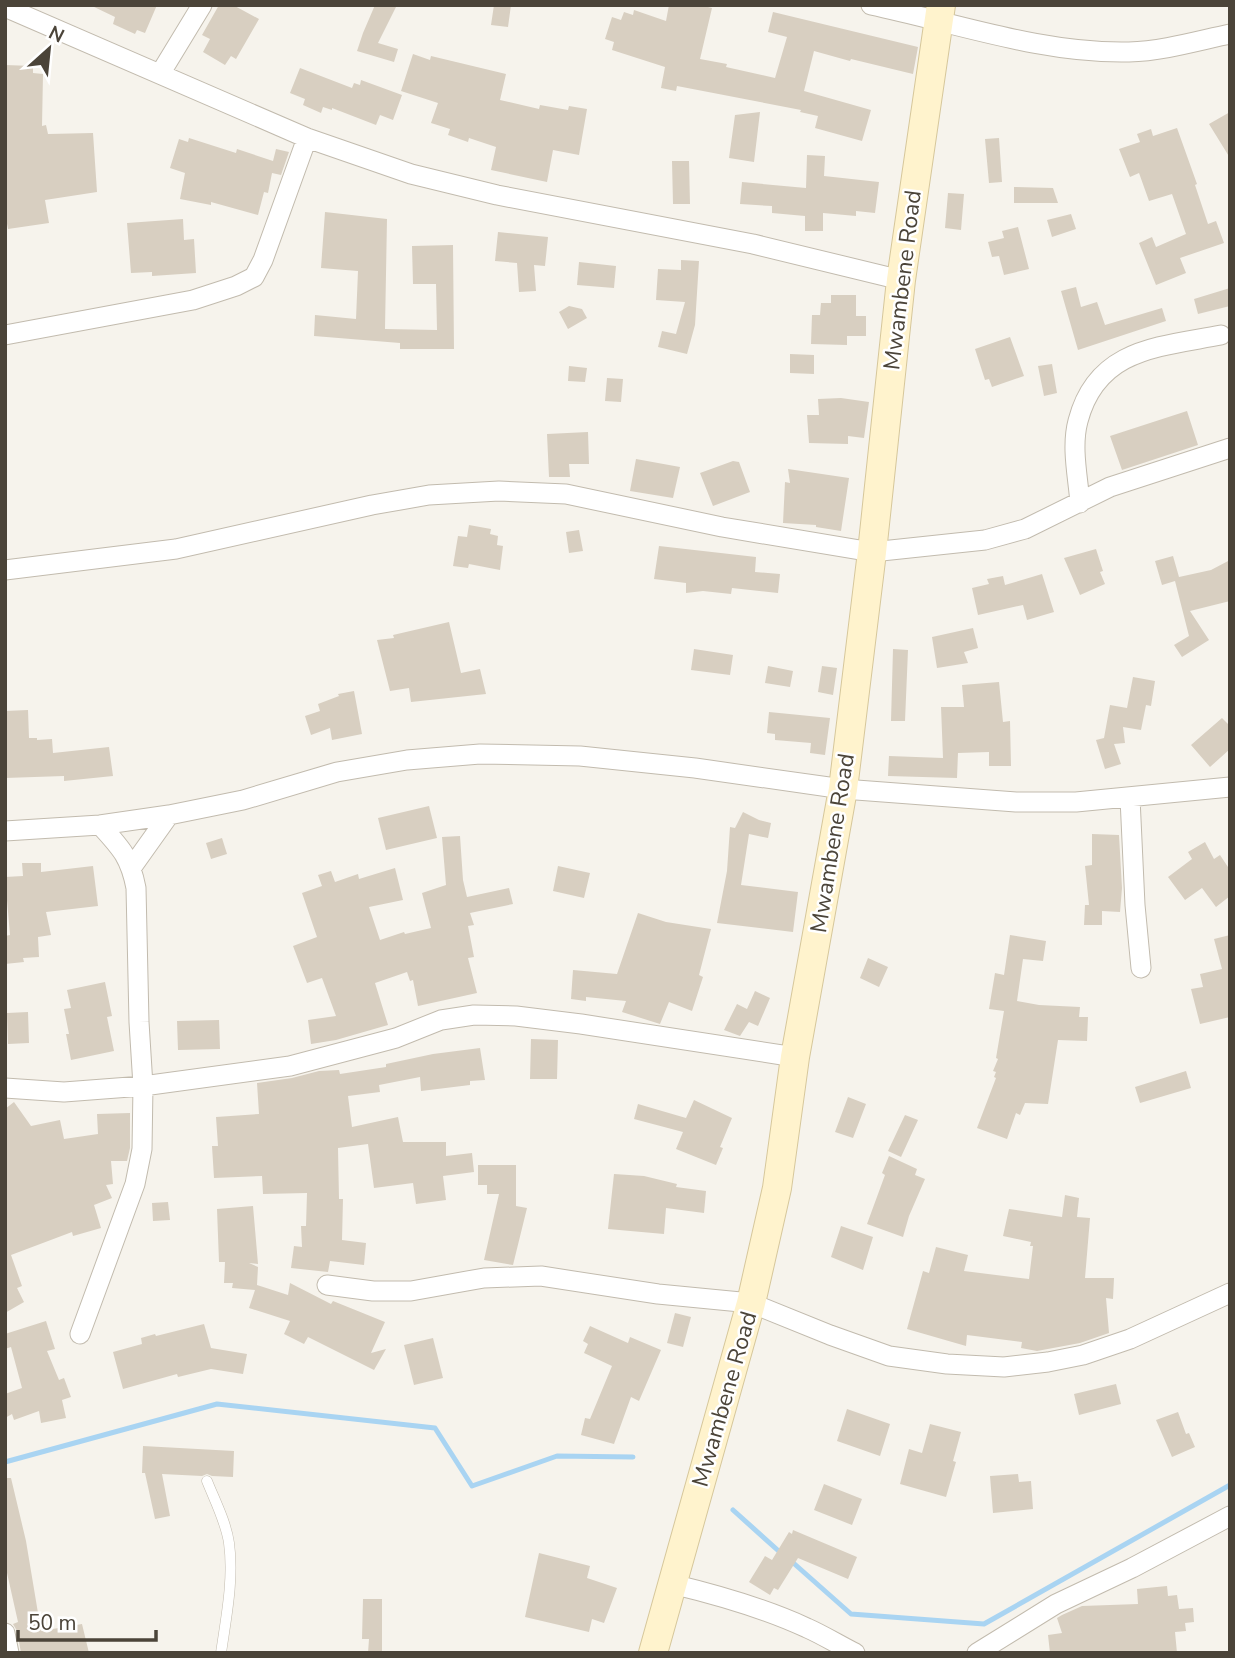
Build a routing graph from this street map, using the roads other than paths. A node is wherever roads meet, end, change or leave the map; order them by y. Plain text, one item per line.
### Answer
1 (202, 5) edge
2 (872, 5) edge
3 (5, 7) edge
4 (940, 12) edge
5 (1229, 35) edge
6 (160, 74) junction
7 (307, 138) junction
8 (901, 280) junction
9 (5, 335) edge
10 (1221, 335) dead end
11 (1230, 449) edge
12 (1080, 503) junction
13 (872, 552) junction
14 (5, 570) edge
15 (1230, 787) edge
16 (843, 789) junction
17 (1130, 798) junction
18 (169, 815) junction
19 (100, 825) junction
20 (5, 831) edge
21 (132, 867) junction
22 (1141, 968) dead end
23 (795, 1057) junction
24 (142, 1086) junction
25 (5, 1088) edge
26 (327, 1285) dead end
27 (1230, 1293) edge
28 (751, 1303) junction
29 (80, 1334) dead end
30 (207, 1481) dead end
31 (1230, 1516) edge
32 (673, 1584) junction
33 (5, 1633) edge
34 (9, 1653) edge
35 (221, 1653) edge
36 (653, 1653) edge
37 (855, 1653) edge
38 (977, 1653) edge

1 - 6 street
2 - 4 street
3 - 6 street
4 - 5 street
4 - 8 street, Mwambene Road
6 - 7 street
7 - 8 street
7 - 9 street
8 - 13 street, Mwambene Road
10 - 12 street
11 - 12 street
12 - 13 street
13 - 14 street
13 - 16 street, Mwambene Road
15 - 17 street
16 - 17 street
16 - 18 street
16 - 23 street, Mwambene Road
17 - 22 street
18 - 19 street
18 - 21 street
19 - 20 street
19 - 21 street
21 - 24 street
23 - 24 street
23 - 28 street, Mwambene Road
24 - 25 street
24 - 29 street
26 - 28 street
27 - 28 street
28 - 32 street, Mwambene Road
30 - 35 lane
31 - 38 street
32 - 36 street, Mwambene Road
32 - 37 street
33 - 34 street

